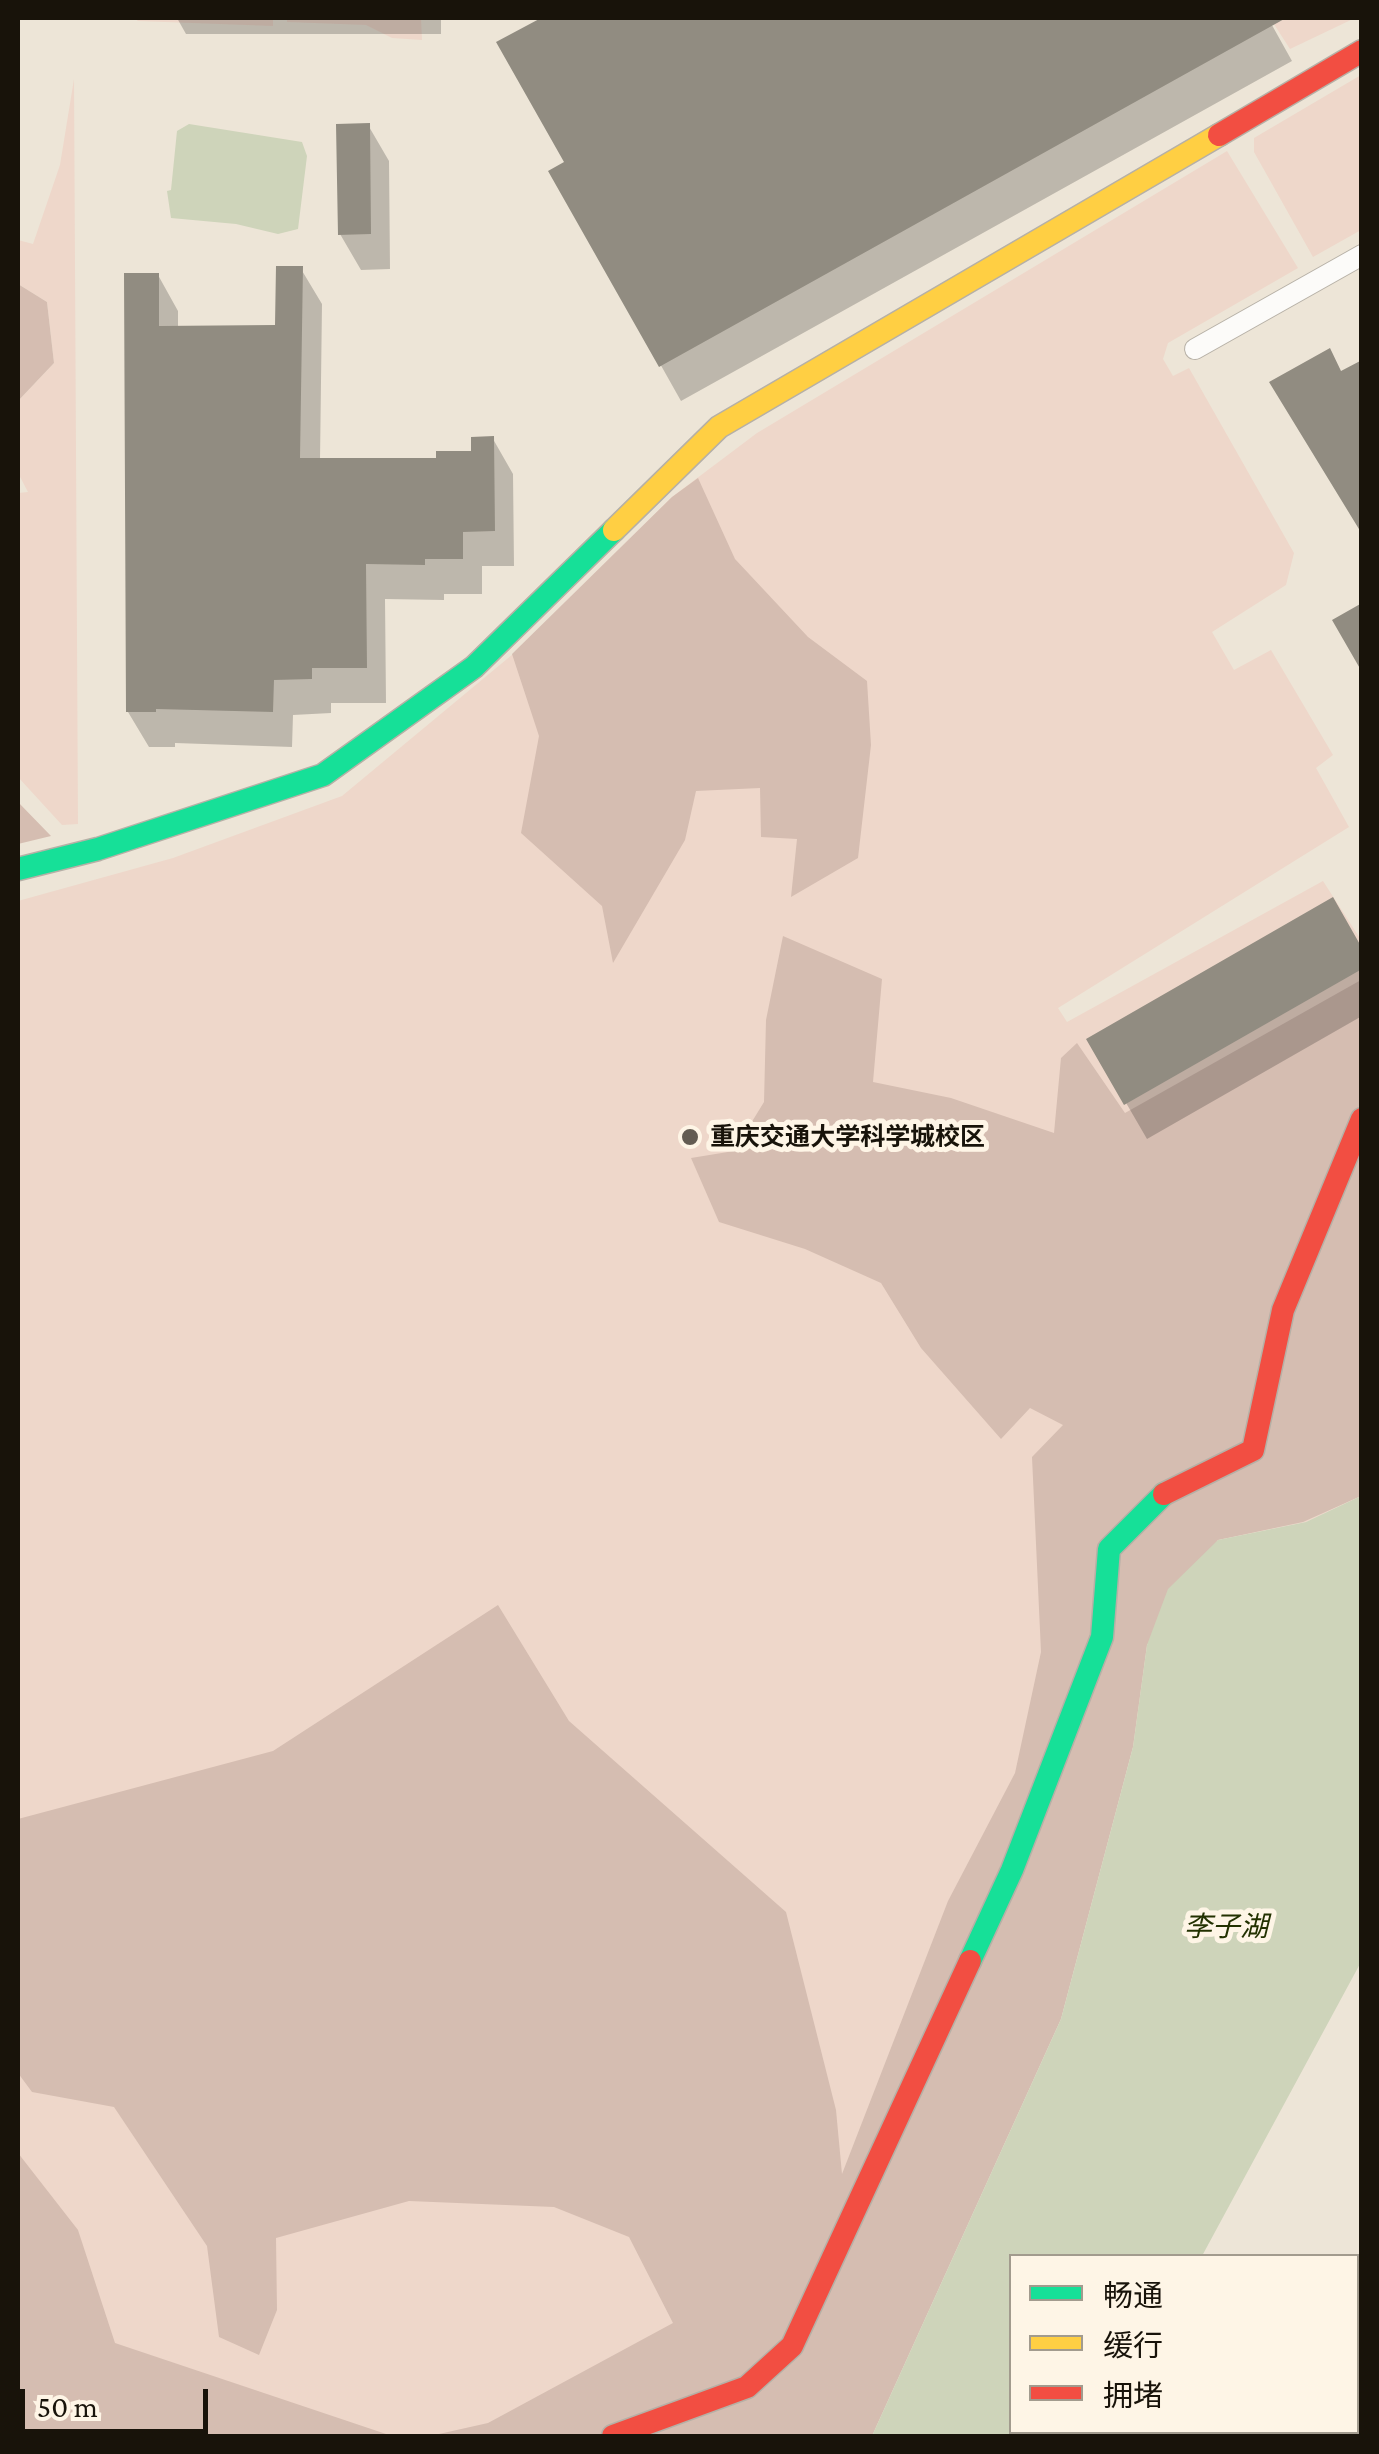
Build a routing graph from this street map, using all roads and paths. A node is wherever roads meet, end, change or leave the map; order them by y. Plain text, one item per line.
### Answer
1 (1362, 51) edge
2 (1362, 256) edge
3 (1195, 349) dead end
4 (18, 869) edge
5 (1362, 1119) edge
6 (613, 2436) edge

1 - 4 street
2 - 3 street
5 - 6 street

